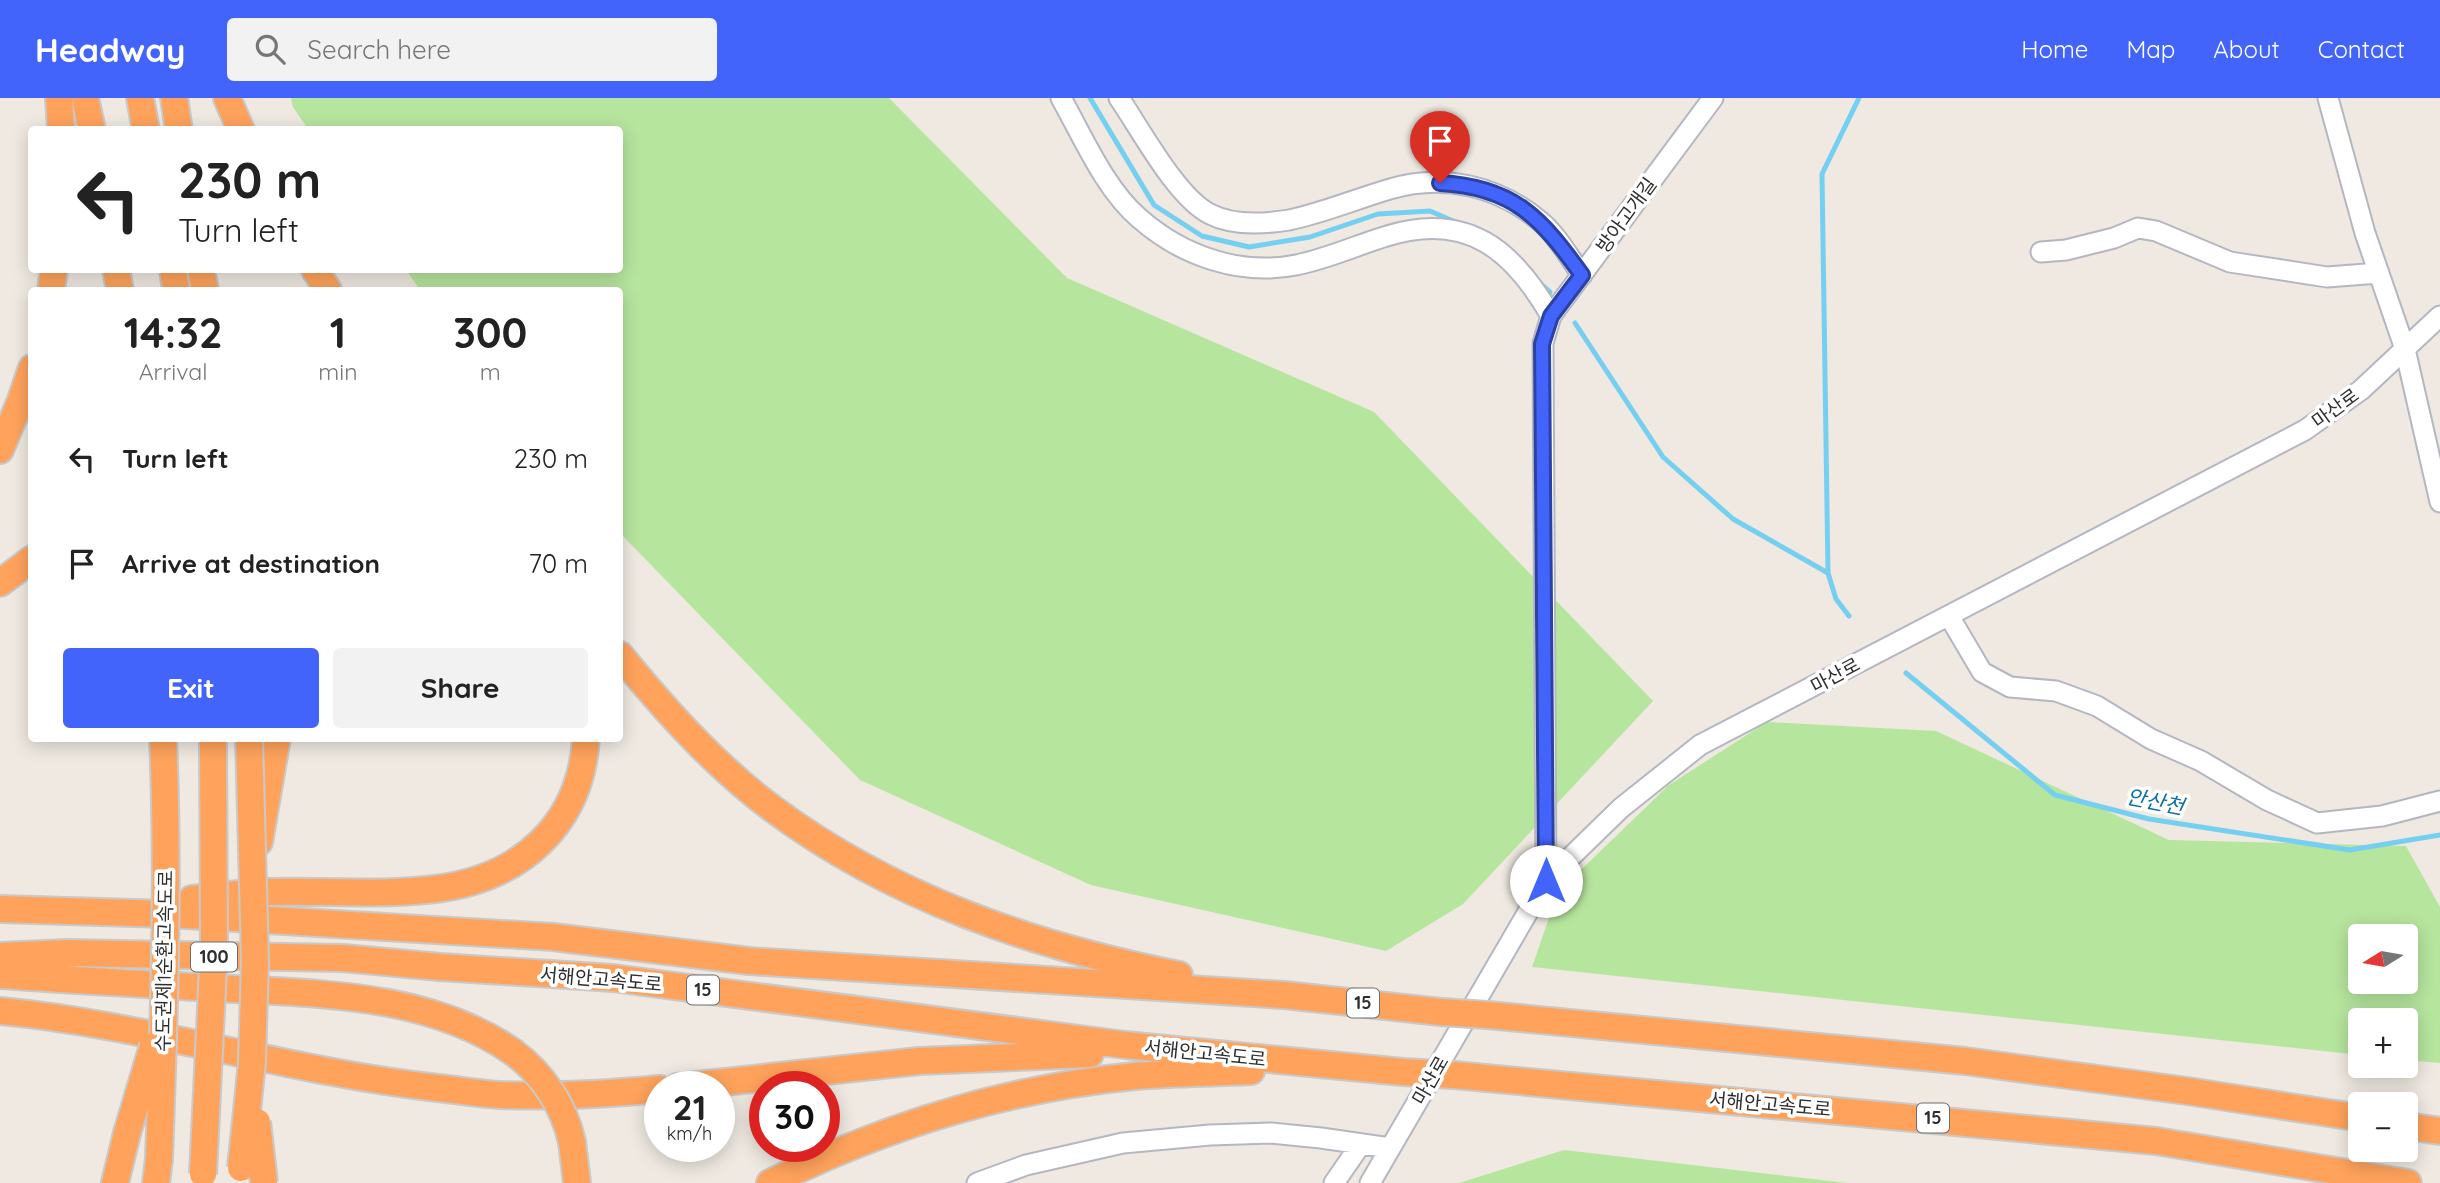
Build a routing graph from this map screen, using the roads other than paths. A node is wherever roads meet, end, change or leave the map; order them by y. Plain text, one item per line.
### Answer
1 (59, 98) edge
2 (85, 98) edge
3 (140, 98) edge
4 (174, 98) edge
5 (227, 98) edge
6 (1061, 98) edge
7 (1119, 98) edge
8 (1713, 98) edge
9 (2328, 98) edge
10 (61, 126) edge
11 (91, 126) edge
12 (145, 126) edge
13 (178, 126) edge
14 (239, 126) edge
15 (2041, 251) dead end
16 (2379, 273) junction
17 (1582, 275) junction
18 (1551, 316) junction
19 (2440, 316) edge
20 (2405, 349) junction
21 (28, 380) edge
22 (0, 450) edge
23 (2440, 502) edge
24 (28, 562) edge
25 (0, 583) edge
26 (1948, 616) junction
27 (623, 658) edge
28 (163, 742) edge
29 (213, 742) edge
30 (249, 742) edge
31 (275, 742) edge
32 (586, 742) edge
33 (2440, 801) edge
34 (1546, 881) junction
35 (255, 882) junction
36 (0, 909) edge
37 (112, 912) junction
38 (0, 956) edge
39 (0, 975) edge
40 (1284, 995) junction
41 (165, 1008) junction
42 (0, 1011) edge
43 (251, 1062) junction
44 (1403, 1072) junction
45 (735, 1081) edge
46 (644, 1090) edge
47 (2348, 1116) edge
48 (2418, 1128) edge
49 (2440, 1131) edge
50 (1361, 1144) junction
51 (1390, 1148) junction
52 (157, 1171) edge
53 (241, 1175) edge
54 (203, 1179) edge
55 (116, 1183) edge
56 (264, 1183) edge
57 (576, 1183) edge
58 (770, 1183) edge
59 (977, 1183) edge
60 (1334, 1183) edge
61 (1370, 1183) edge
62 (2408, 1183) edge

1 - 10 highway
2 - 11 highway
3 - 12 highway
4 - 13 highway
5 - 14 highway
6 - 18 street
7 - 17 street
8 - 17 street, 방아고개길
9 - 16 street
15 - 16 street
16 - 20 street
17 - 18 street, 방아고개길
18 - 34 street, 방아고개길
19 - 20 street, 마산로
20 - 23 street
20 - 26 street, 마산로
21 - 22 highway
24 - 25 highway
26 - 33 street
26 - 34 street, 마산로
27 - 40 highway
28 - 41 highway, 수도권제1순환고속도로 / 100, bridge
29 - 54 highway, 100, bridge
30 - 35 highway, bridge
31 - 35 highway, bridge
32 - 37 highway
34 - 51 street, 마산로
35 - 43 highway, bridge
36 - 37 highway, 서해안고속도로 / 15
37 - 40 highway, 서해안고속도로 / 15
38 - 44 highway, 서해안고속도로 / 15
39 - 57 highway, bridge
40 - 47 highway, 서해안고속도로 / 15, bridge
41 - 52 highway, 수도권제1순환고속도로 / 100, bridge
41 - 55 highway, bridge
42 - 46 highway
43 - 53 highway, bridge
43 - 56 highway, bridge
44 - 45 highway
44 - 58 highway
44 - 62 highway, 서해안고속도로 / 15, bridge
48 - 49 highway
50 - 51 street
50 - 59 street
50 - 60 street
51 - 61 street, 마산로

